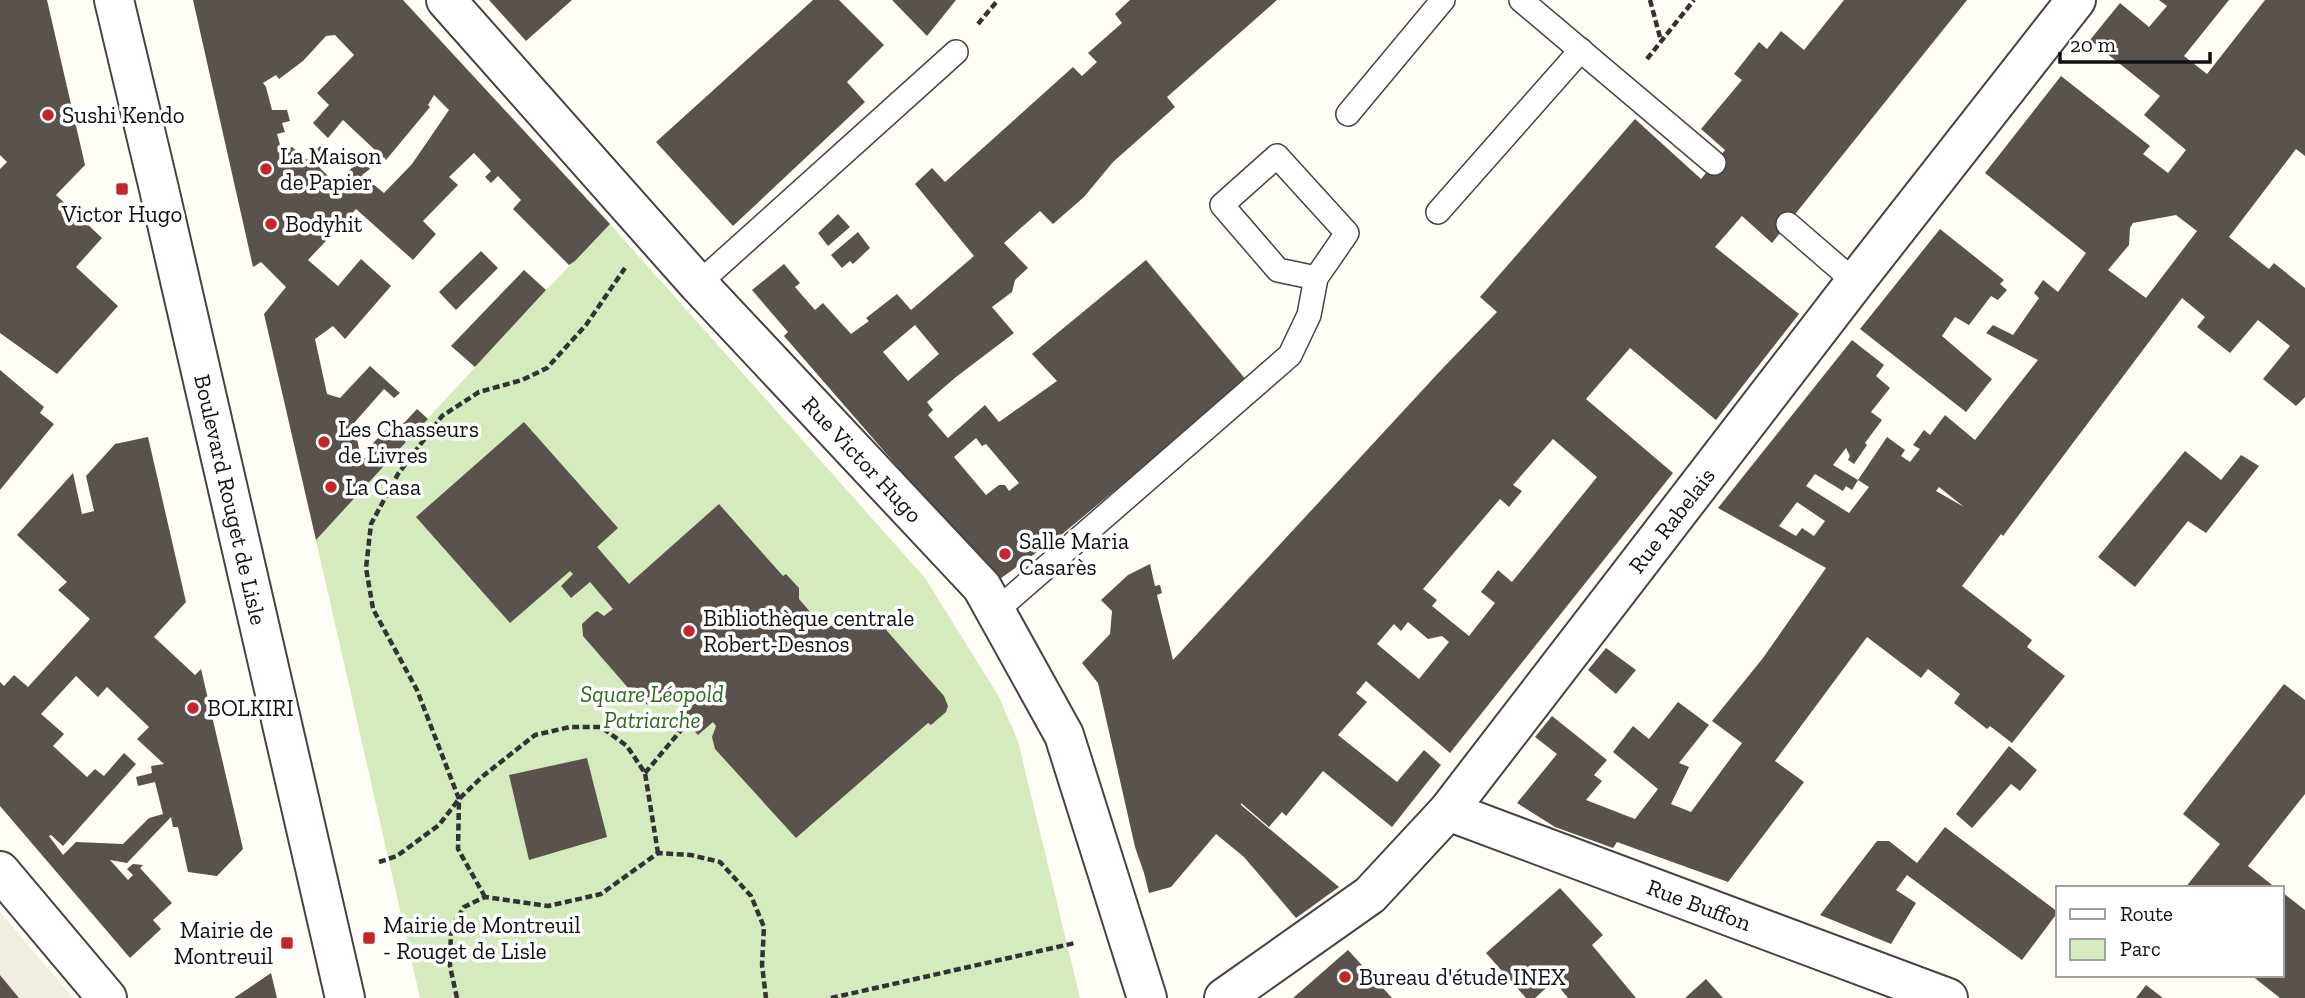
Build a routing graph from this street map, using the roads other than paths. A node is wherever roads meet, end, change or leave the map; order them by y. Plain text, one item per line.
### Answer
1 (114, 0) edge
2 (446, 0) edge
3 (1443, 0) edge
4 (1521, 0) edge
5 (2076, 0) edge
6 (1581, 50) junction
7 (956, 52) dead end
8 (1348, 114) dead end
9 (1714, 163) dead end
10 (1437, 212) dead end
11 (1787, 224) dead end
12 (1316, 278) junction
13 (1855, 282) junction
14 (698, 284) junction
15 (996, 611) junction
16 (1448, 811) junction
17 (0, 871) edge
18 (1924, 994) edge
19 (107, 998) edge
20 (345, 998) edge
21 (1147, 998) edge
22 (1224, 998) edge

1 - 20 street, Boulevard Rouget de Lisle
2 - 14 street, Rue Victor Hugo
3 - 8 lane
4 - 6 lane
5 - 13 street, Rue Rabelais
6 - 9 lane
6 - 10 lane
7 - 14 lane
11 - 13 lane
12 - 12 lane
12 - 15 lane
13 - 16 street, Rue Rabelais
14 - 15 street, Rue Victor Hugo
15 - 21 street, Rue Victor Hugo
16 - 18 street, Rue Buffon
16 - 22 street, Rue Rabelais
17 - 19 street

